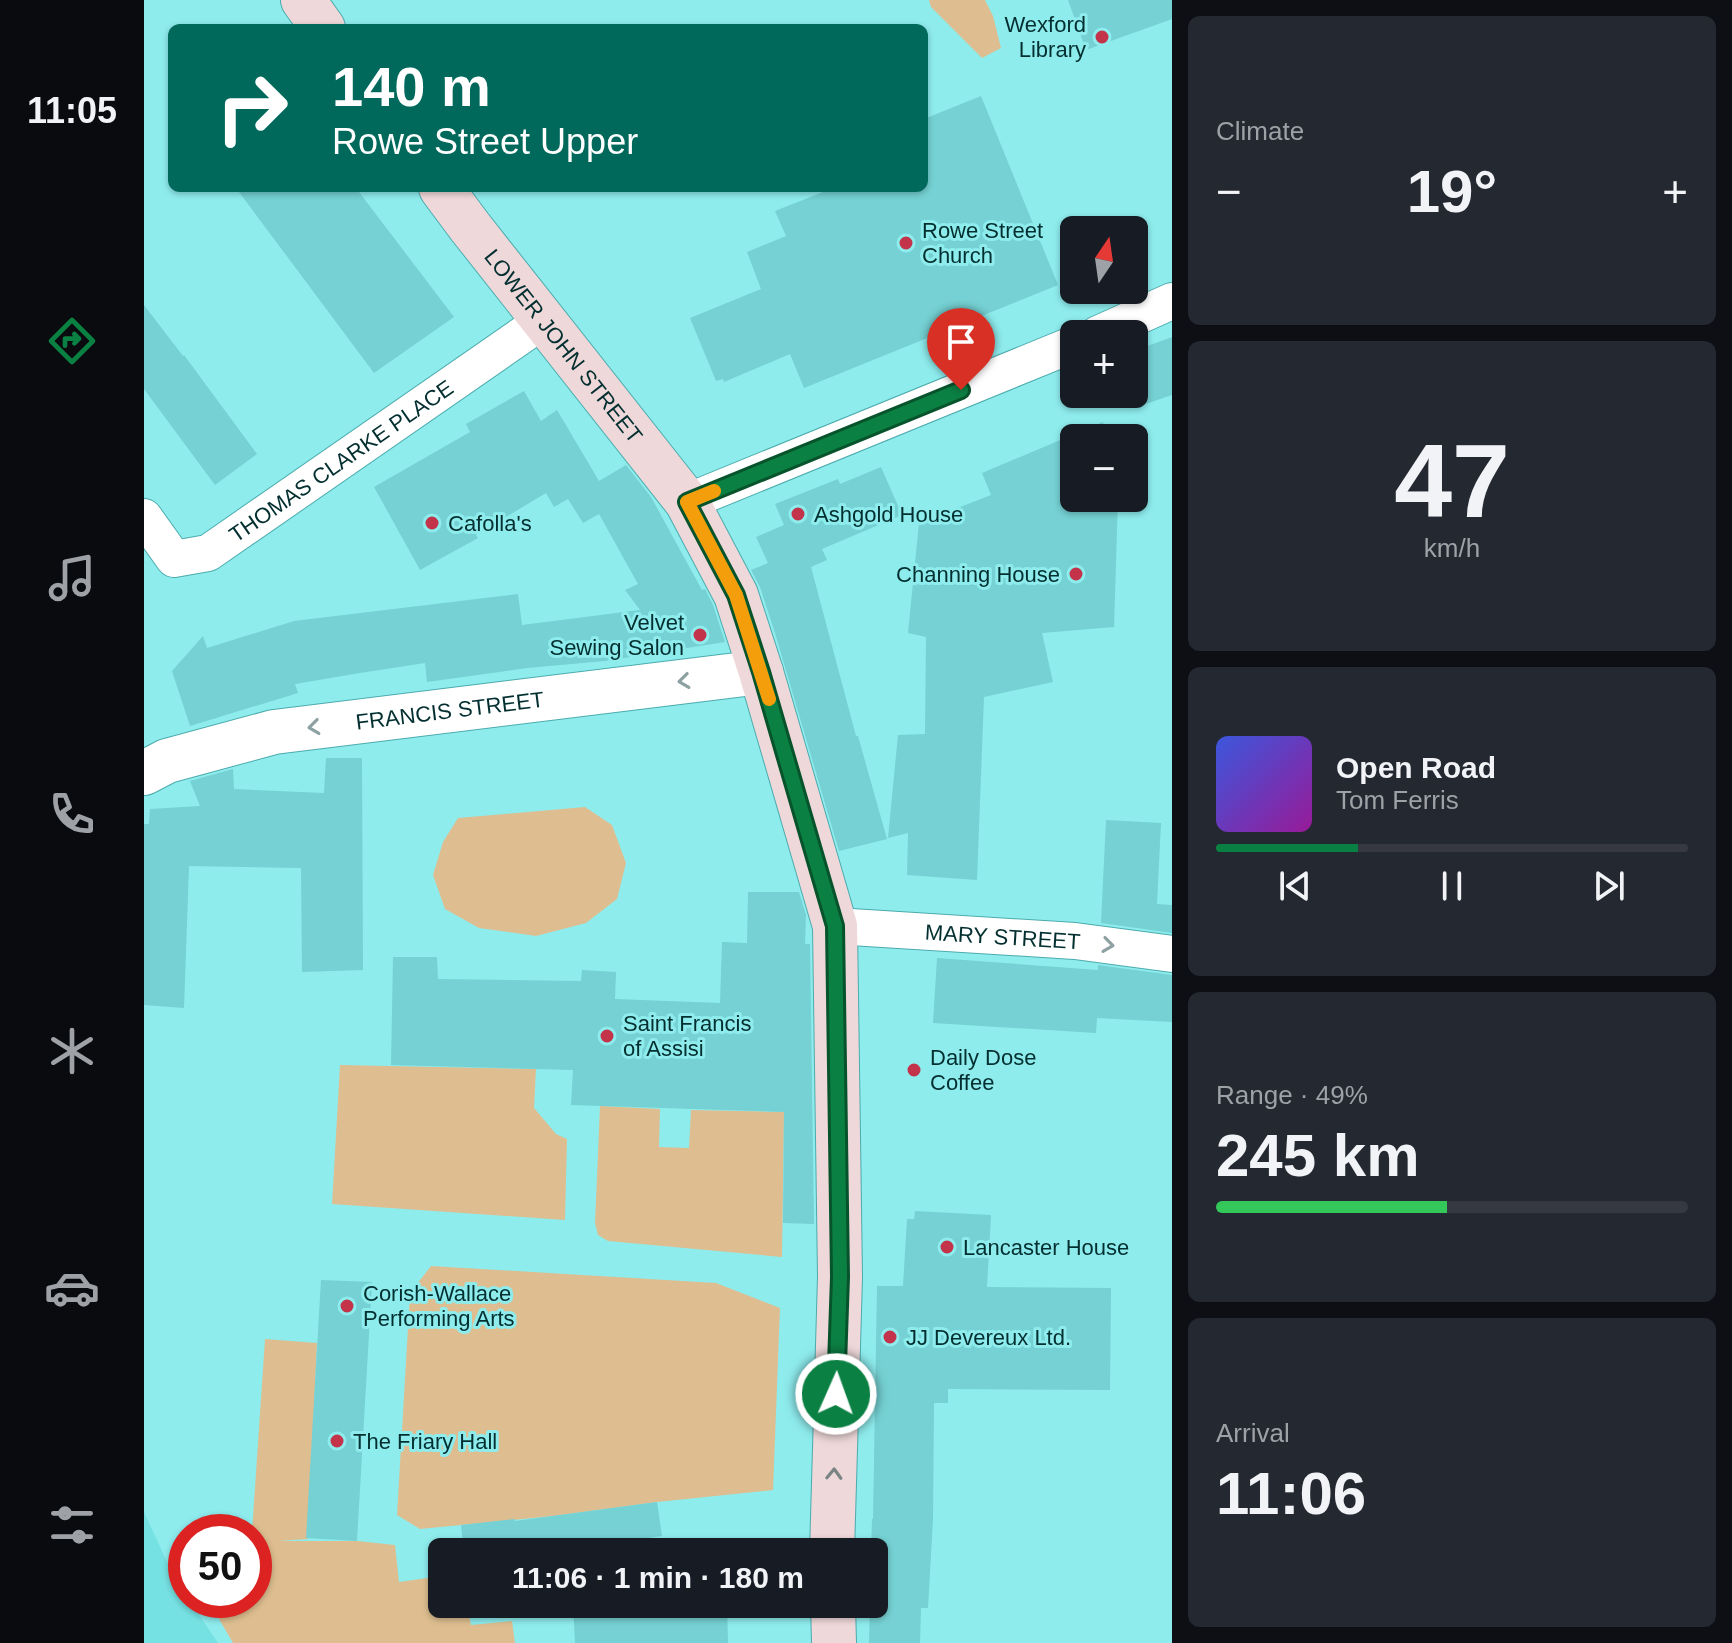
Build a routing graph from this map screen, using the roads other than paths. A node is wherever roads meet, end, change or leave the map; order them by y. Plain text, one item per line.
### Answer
1 (303, 0) edge
2 (320, 24) edge
3 (444, 192) edge
4 (1172, 301) edge
5 (544, 320) junction
6 (1129, 320) edge
7 (1060, 350) edge
8 (687, 502) junction
9 (144, 517) edge
10 (761, 672) junction
11 (144, 773) edge
12 (835, 926) junction
13 (1172, 954) edge
14 (832, 1538) edge
15 (833, 1618) edge
16 (834, 1643) edge

1 - 2 main road
3 - 5 main road, LOWER JOHN STREET
4 - 6 street
5 - 8 main road, LOWER JOHN STREET
5 - 9 street, THOMAS CLARKE PLACE
7 - 8 street
8 - 10 main road, LOWER JOHN STREET
10 -> 11 street, FRANCIS STREET
10 - 12 main road, LOWER JOHN STREET
12 -> 13 street, MARY STREET
14 -> 12 main road, LOWER JOHN STREET
15 - 16 main road

